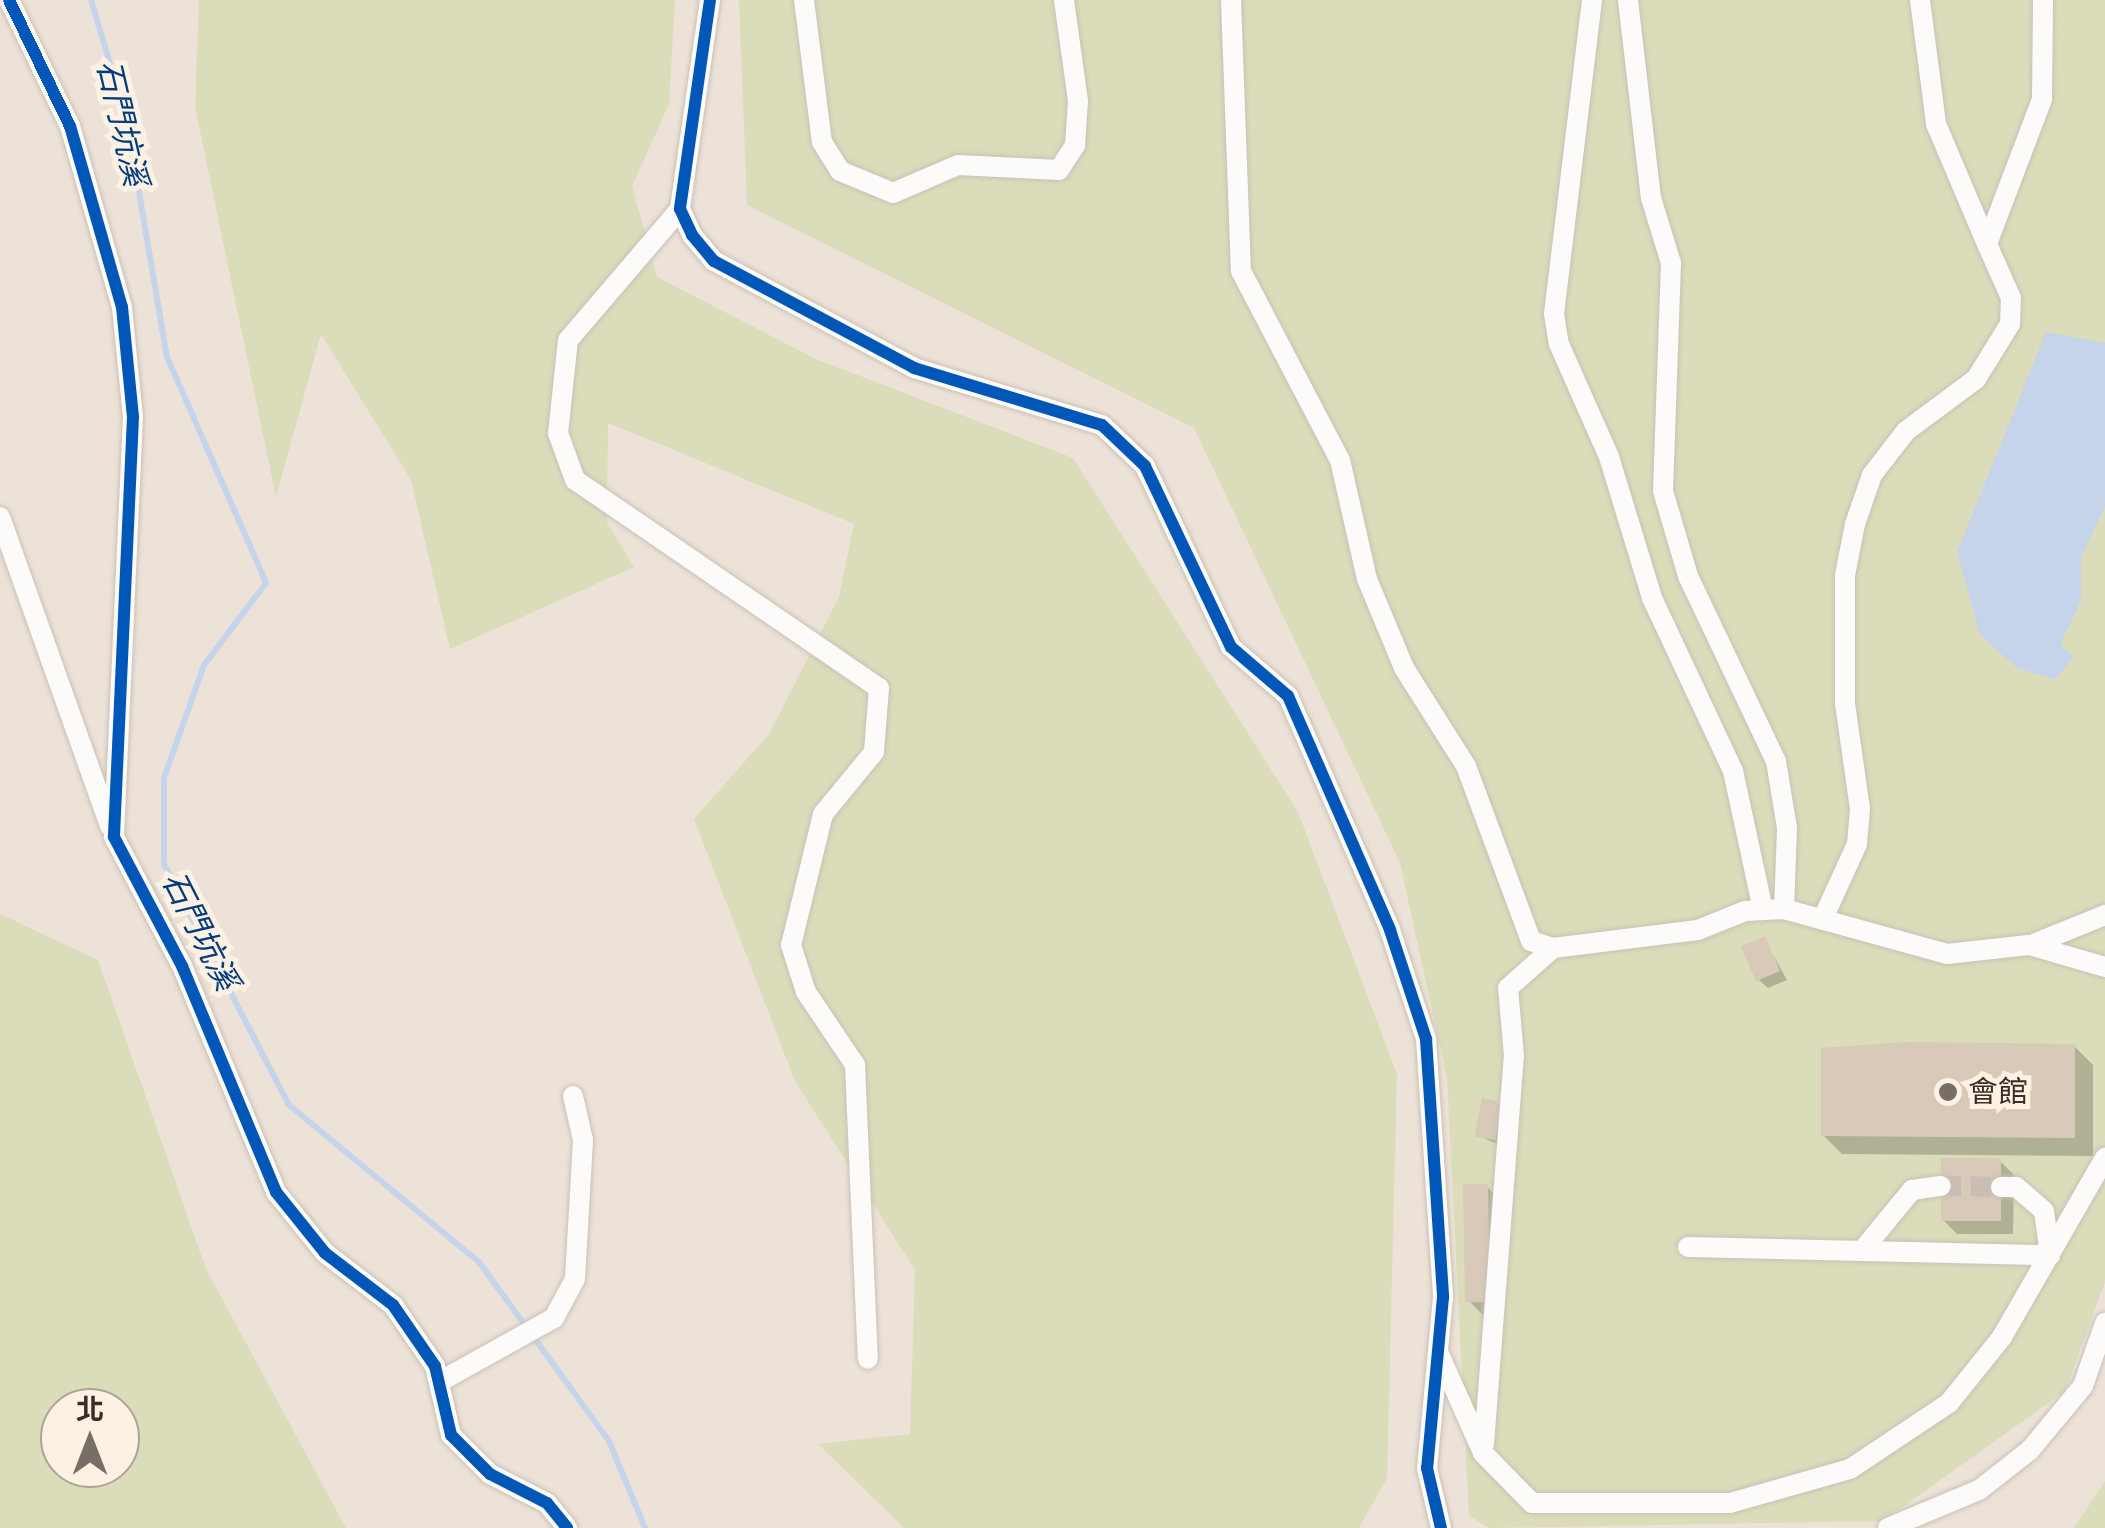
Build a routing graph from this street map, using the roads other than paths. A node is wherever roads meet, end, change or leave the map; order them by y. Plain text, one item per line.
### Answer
1 (9, 0) edge
2 (710, 0) edge
3 (804, 0) edge
4 (1064, 0) edge
5 (1230, 0) edge
6 (1592, 0) edge
7 (1628, 0) edge
8 (1920, 0) edge
9 (2044, 0) edge
10 (680, 210) junction
11 (1986, 244) junction
12 (0, 517) edge
13 (114, 837) junction
14 (1774, 909) junction
15 (1826, 914) junction
16 (2105, 916) edge
17 (2029, 946) junction
18 (1553, 948) junction
19 (2105, 967) edge
20 (573, 1096) dead end
21 (2105, 1158) edge
22 (1941, 1186) tunnel mouth
23 (2001, 1187) tunnel mouth
24 (1688, 1247) dead end
25 (1865, 1247) junction
26 (2050, 1255) junction
27 (2105, 1323) edge
28 (1438, 1352) junction
29 (868, 1359) dead end
30 (439, 1382) junction
31 (1484, 1453) junction
32 (567, 1528) edge
33 (1441, 1528) edge
34 (1888, 1528) edge

1 - 13 street
2 - 10 street
3 - 4 street
5 - 18 street
6 - 14 street
7 - 14 street
8 - 11 street
9 - 11 street
10 - 28 street
10 - 29 street
11 - 15 street
12 - 13 street
13 - 30 street
14 - 15 street
14 - 18 street
15 - 17 street
16 - 17 street
17 - 19 street
18 - 31 street
20 - 30 street
21 - 26 street
22 - 25 street
23 - 26 street
24 - 25 street
25 - 26 street
26 - 31 street
27 - 34 street
28 - 31 street
28 - 33 street
30 - 32 street

